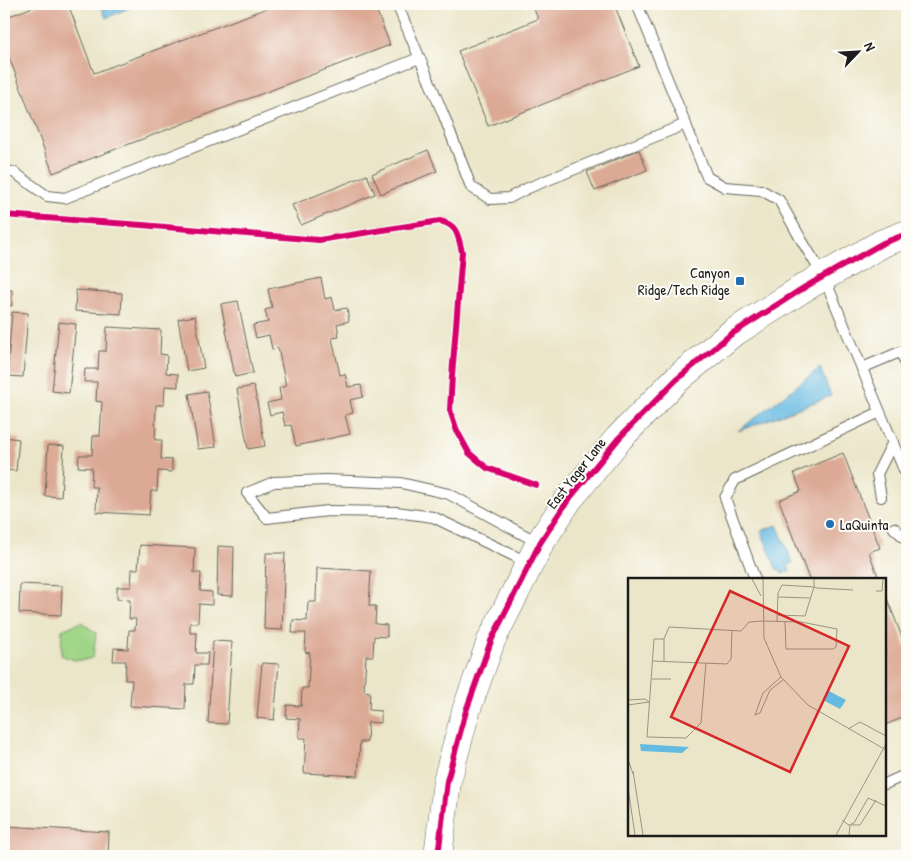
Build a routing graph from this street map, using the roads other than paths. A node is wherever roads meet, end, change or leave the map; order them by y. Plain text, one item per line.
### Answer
1 (396, 4) edge
2 (637, 4) edge
3 (419, 58) junction
4 (686, 124) junction
5 (4, 170) edge
6 (907, 234) edge
7 (824, 277) junction
8 (904, 350) edge
9 (907, 367) edge
10 (862, 368) junction
11 (880, 412) junction
12 (893, 442) junction
13 (907, 477) edge
14 (881, 497) dead end
15 (894, 528) dead end
16 (907, 540) edge
17 (535, 554) junction
18 (755, 578) edge
19 (907, 774) edge
20 (886, 784) edge
21 (438, 856) edge

1 - 3 lane
2 - 4 lane
3 - 4 lane
3 - 5 lane
4 - 7 lane
6 - 7 street, East Yager Lane
7 - 10 lane
7 - 17 street, East Yager Lane
8 - 9 lane
8 - 10 lane
10 - 11 lane
11 - 12 lane
11 - 18 lane
12 - 13 lane
12 - 14 lane
15 - 16 lane
17 - 17 lane
17 - 21 street, East Yager Lane
19 - 20 lane

